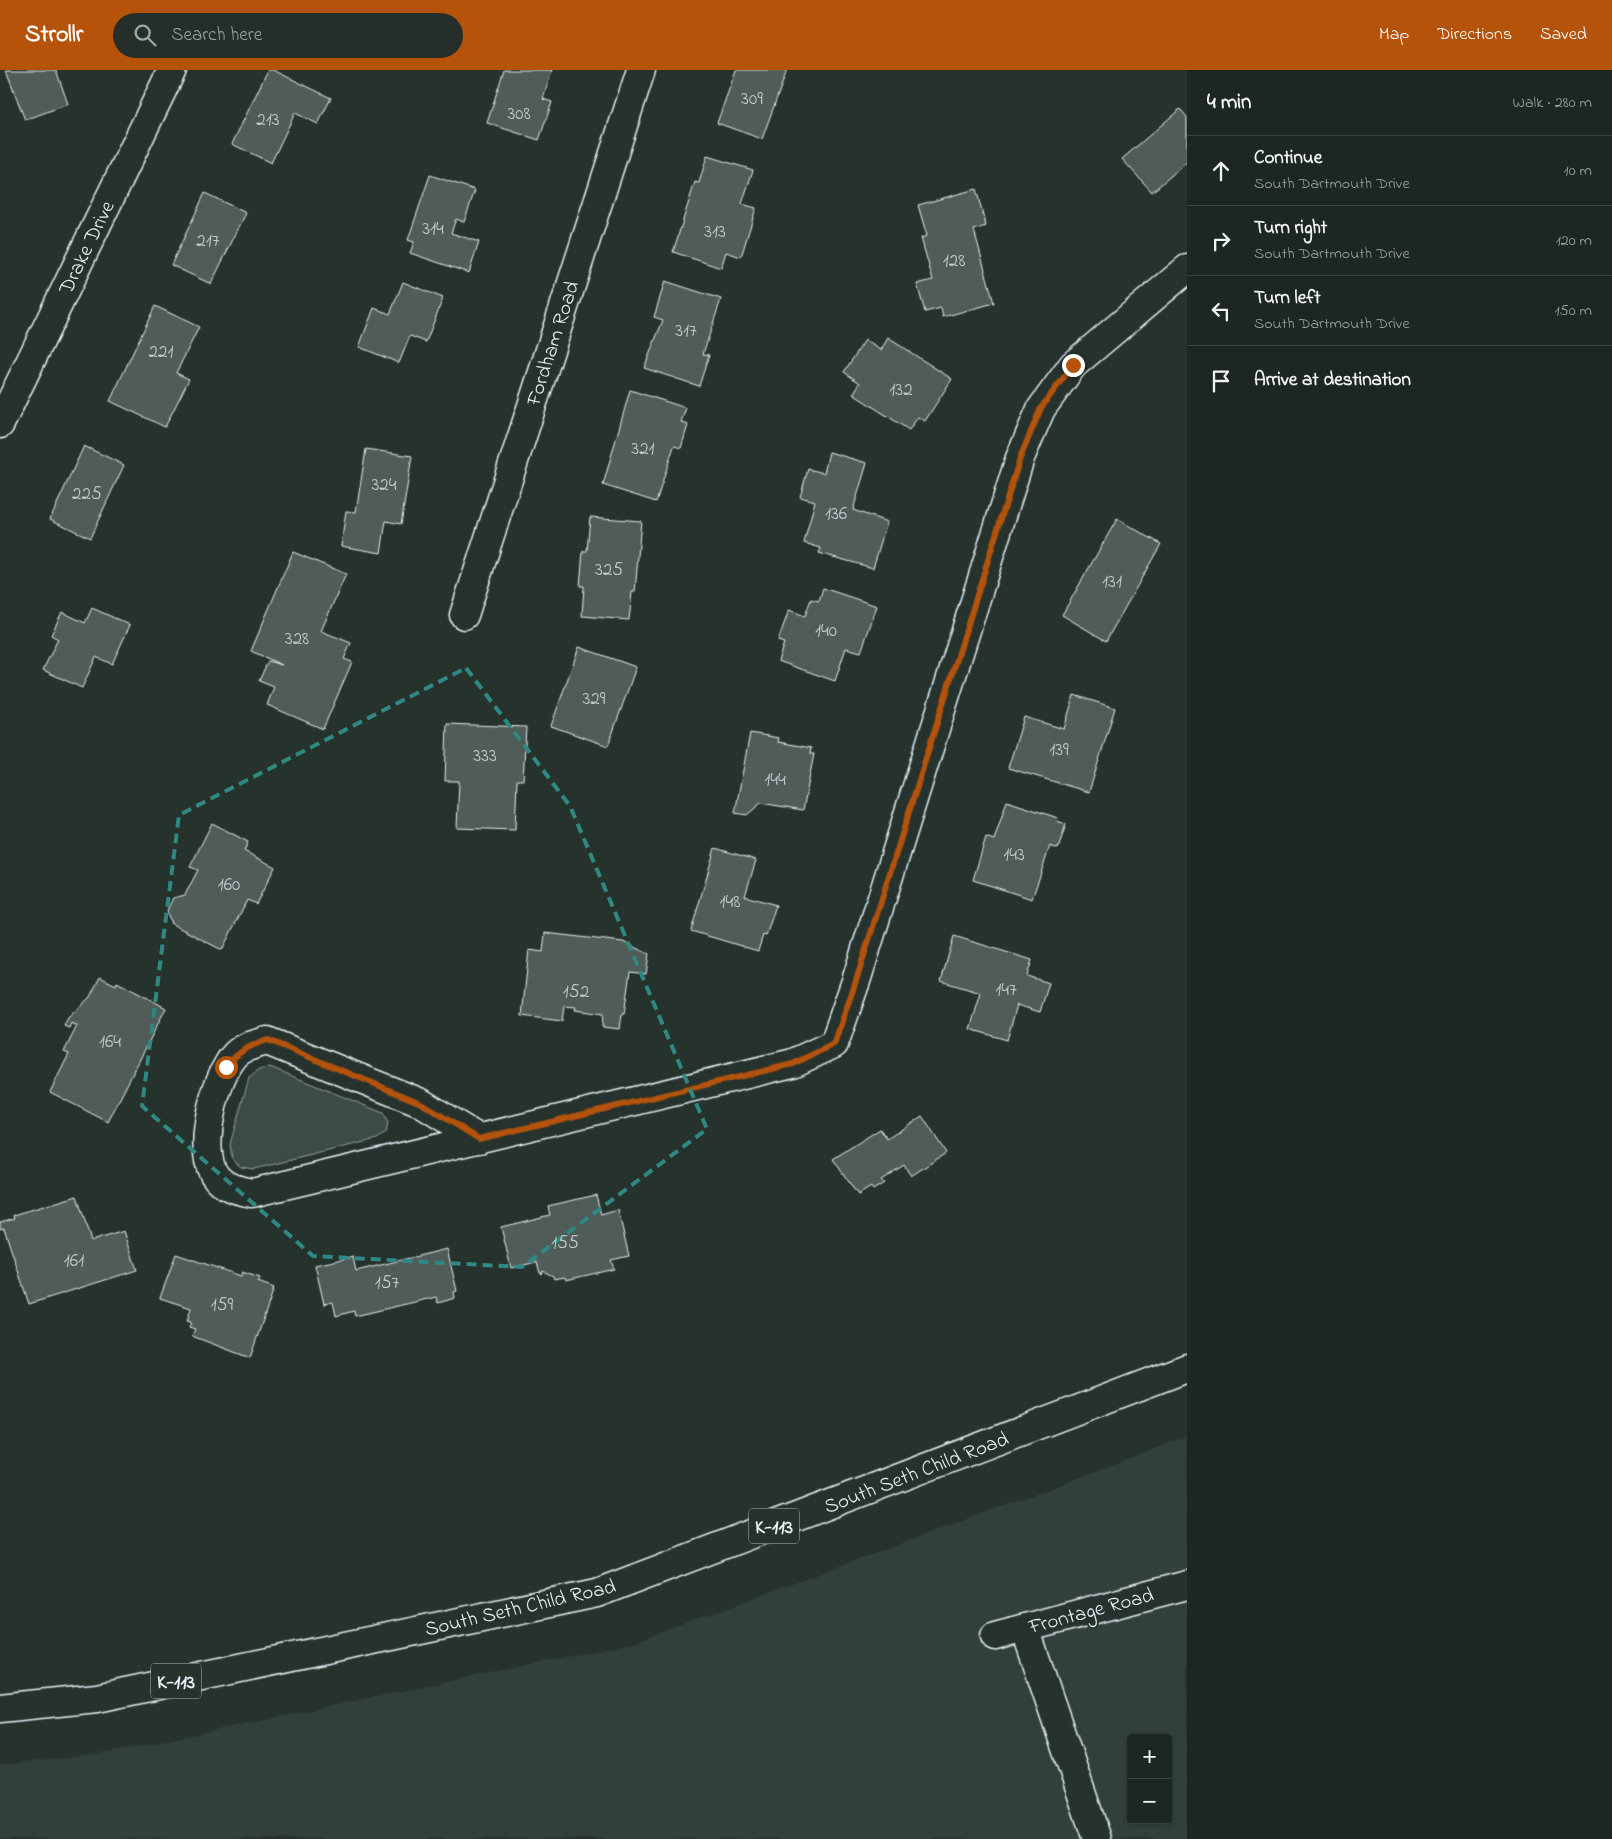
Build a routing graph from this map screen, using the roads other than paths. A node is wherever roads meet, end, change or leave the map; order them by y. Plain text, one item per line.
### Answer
1 (172, 70) edge
2 (641, 70) edge
3 (1187, 269) edge
4 (0, 424) edge
5 (464, 615) dead end
6 (479, 1139) junction
7 (1187, 1368) edge
8 (1187, 1585) edge
9 (1025, 1628) junction
10 (995, 1636) dead end
11 (0, 1708) edge
12 (1097, 1839) edge

1 - 4 street, Drake Drive
2 - 5 street, Fordham Road
3 - 6 street
6 - 6 street
7 - 11 street, South Seth Child Road / K-113
8 - 9 street, Frontage Road
9 - 10 street, Frontage Road
9 - 12 street

